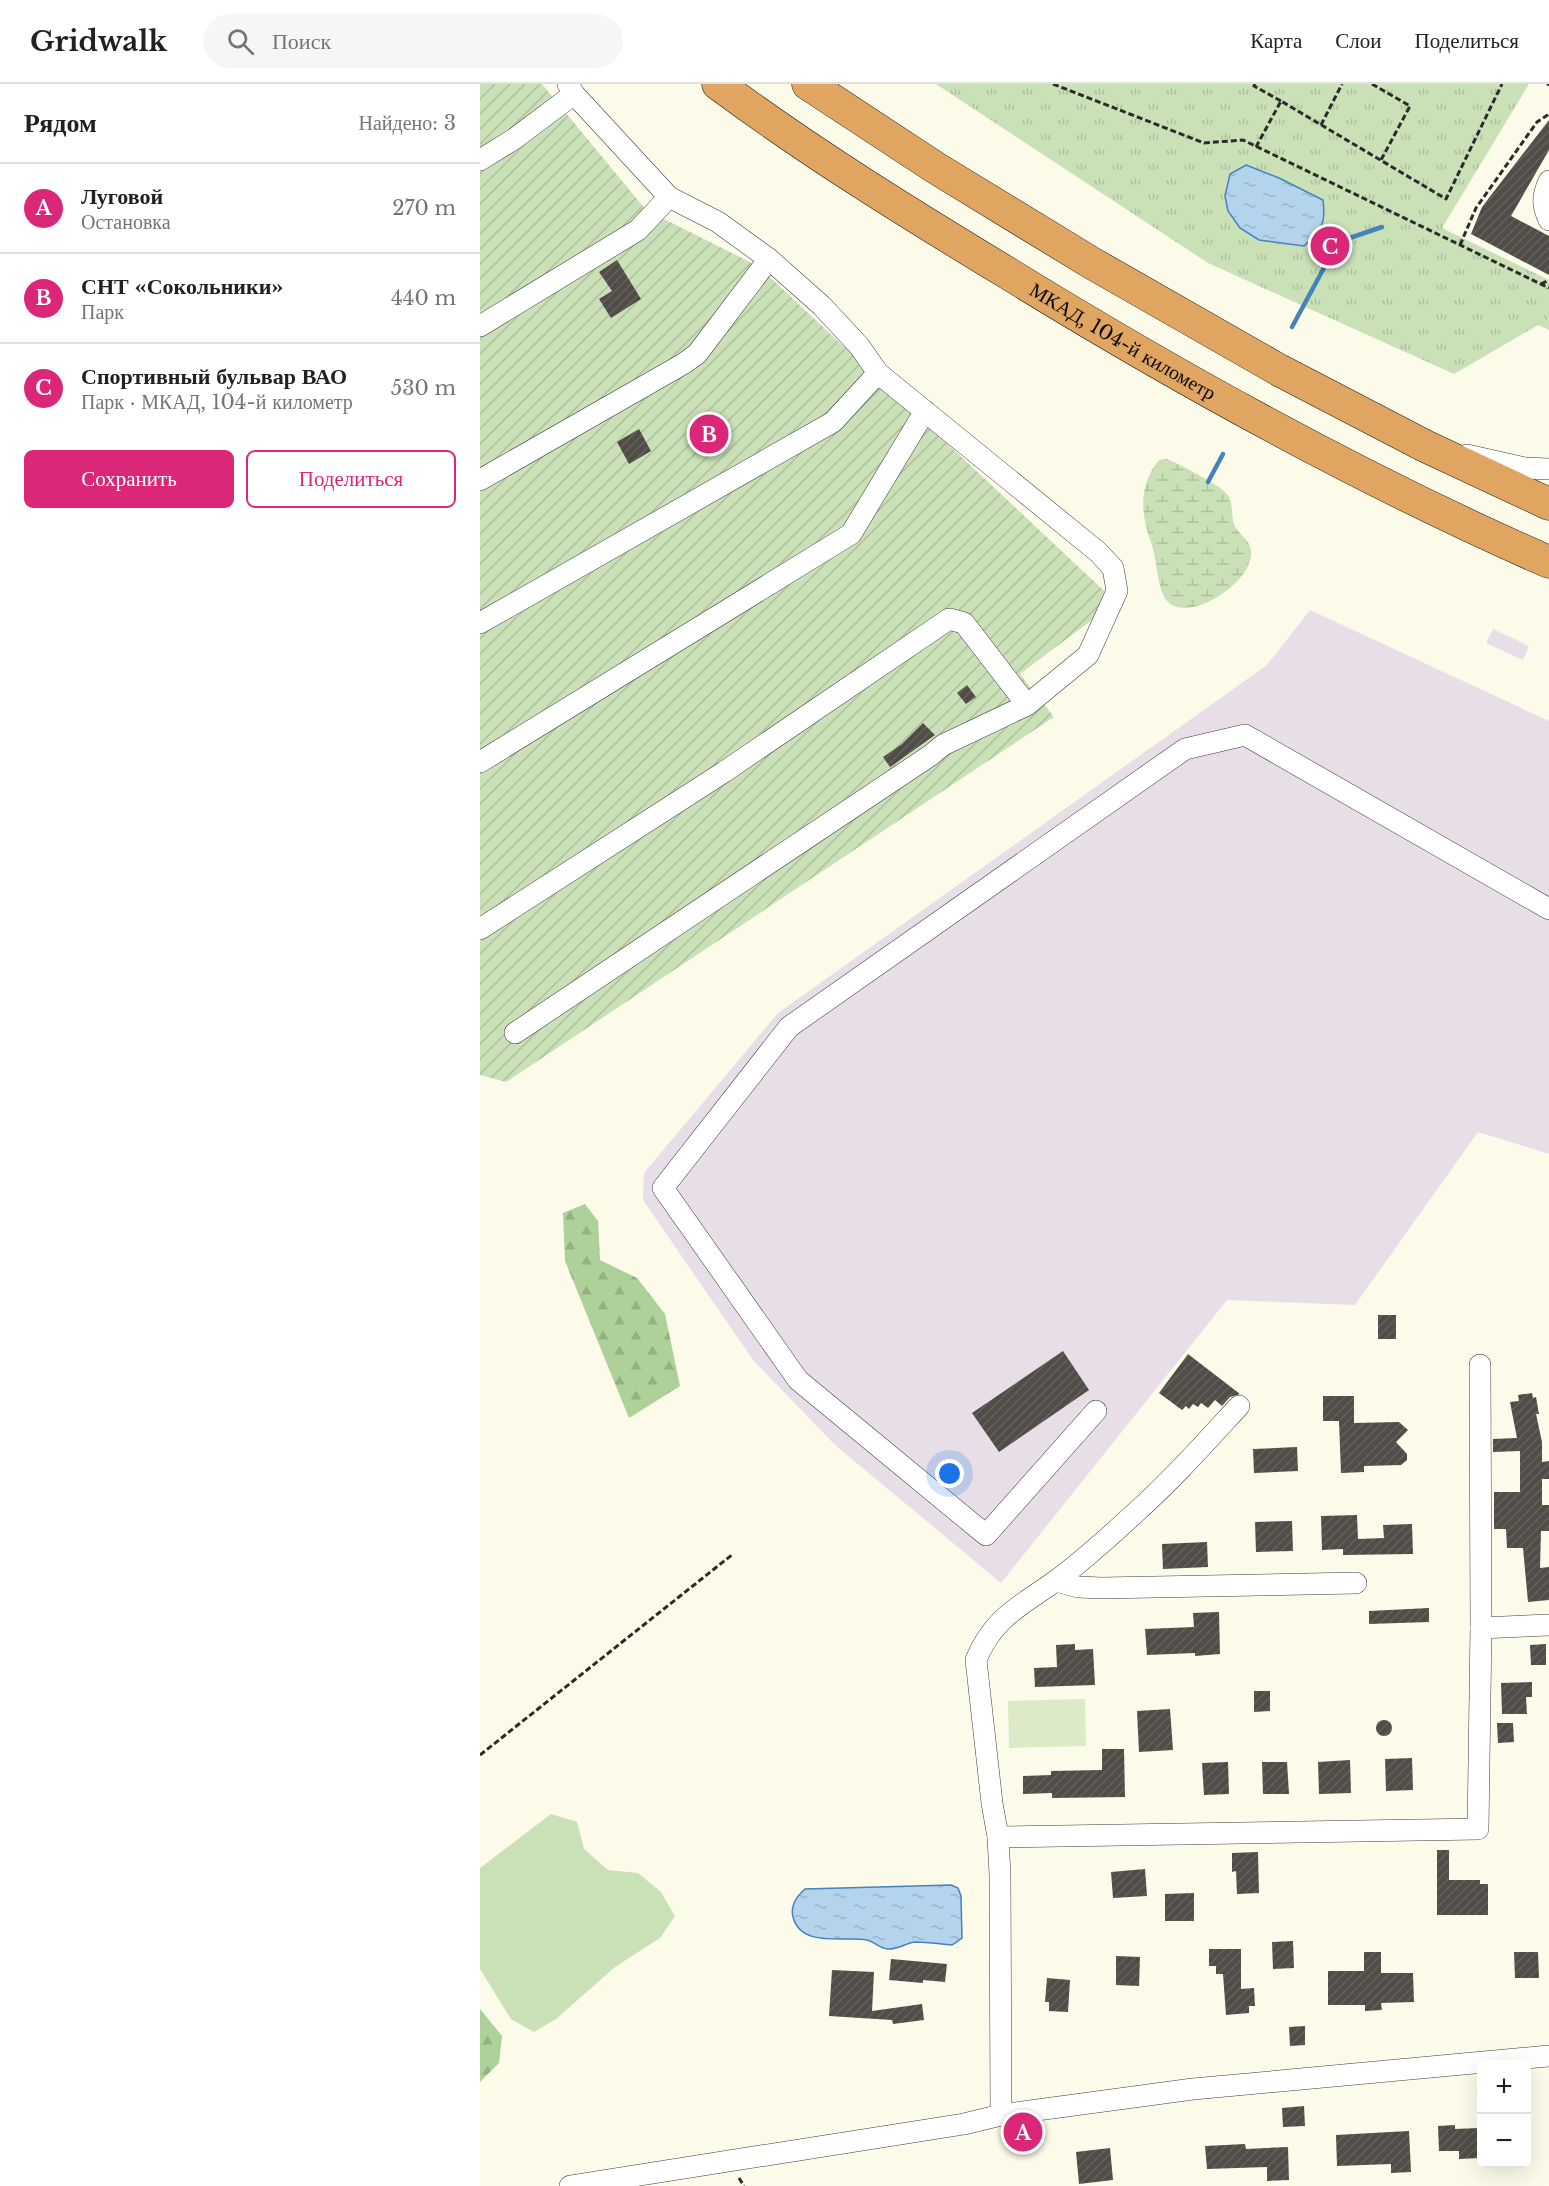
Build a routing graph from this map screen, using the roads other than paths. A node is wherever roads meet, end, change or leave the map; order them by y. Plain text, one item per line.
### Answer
1 (718, 84) edge
2 (808, 84) edge
3 (571, 89) edge
4 (480, 160) edge
5 (1549, 181) edge
6 (669, 197) junction
7 (1549, 220) edge
8 (769, 259) junction
9 (480, 326) edge
10 (878, 373) junction
11 (925, 411) junction
12 (1425, 446) junction
13 (1549, 469) edge
14 (480, 480) edge
15 (1549, 504) edge
16 (1549, 562) edge
17 (480, 623) edge
18 (1027, 705) junction
19 (480, 762) edge
20 (1549, 909) edge
21 (480, 929) edge
22 (515, 1033) dead end
23 (1480, 1365) dead end
24 (1239, 1406) dead end
25 (1096, 1411) dead end
26 (1056, 1581) junction
27 (1356, 1583) dead end
28 (1549, 1625) edge
29 (1481, 1628) junction
30 (998, 1837) junction
31 (1549, 2056) edge
32 (1001, 2115) junction
33 (570, 2186) edge

1 - 16 highway, МКАД, 104-й километр
2 - 12 highway
3 - 4 street
3 - 6 street
5 - 7 street
6 - 8 street
6 - 9 street
8 - 10 street
8 - 14 street
10 - 11 street
10 - 17 street
11 - 18 street
11 - 19 street
12 - 13 street
12 - 15 highway
18 - 21 street
18 - 22 street
20 - 25 street
23 - 29 street
24 - 26 street
26 - 27 street
26 - 30 street
28 - 29 street
29 - 30 street
30 - 32 street
31 - 32 street
32 - 33 street

